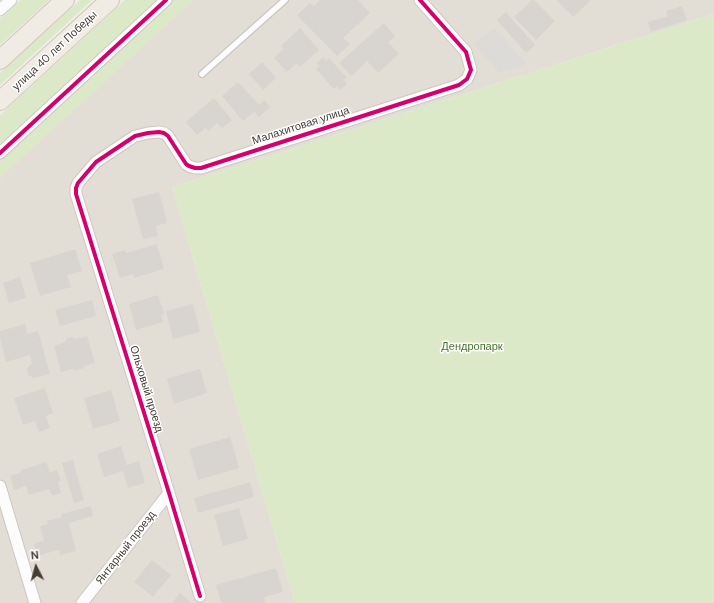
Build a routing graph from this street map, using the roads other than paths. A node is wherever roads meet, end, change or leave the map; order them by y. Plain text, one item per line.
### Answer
1 (11, 0) edge
2 (65, 0) edge
3 (110, 0) edge
4 (166, 0) edge
5 (285, 0) edge
6 (420, 0) edge
7 (0, 10) edge
8 (0, 60) edge
9 (202, 74) dead end
10 (0, 101) edge
11 (0, 153) edge
12 (76, 188) joint
13 (0, 486) edge
14 (169, 492) junction
15 (200, 596) dead end
16 (35, 603) edge
17 (82, 603) edge

1 - 7 street
2 - 8 main road
3 - 10 main road, улица 40 лет Победы
4 - 11 street
5 - 9 lane
6 - 12 street, Малахитовая улица
12 - 14 street, Ольховый проезд
13 - 16 street
14 - 15 street, Ольховый проезд
14 - 17 street, Янтарный проезд

